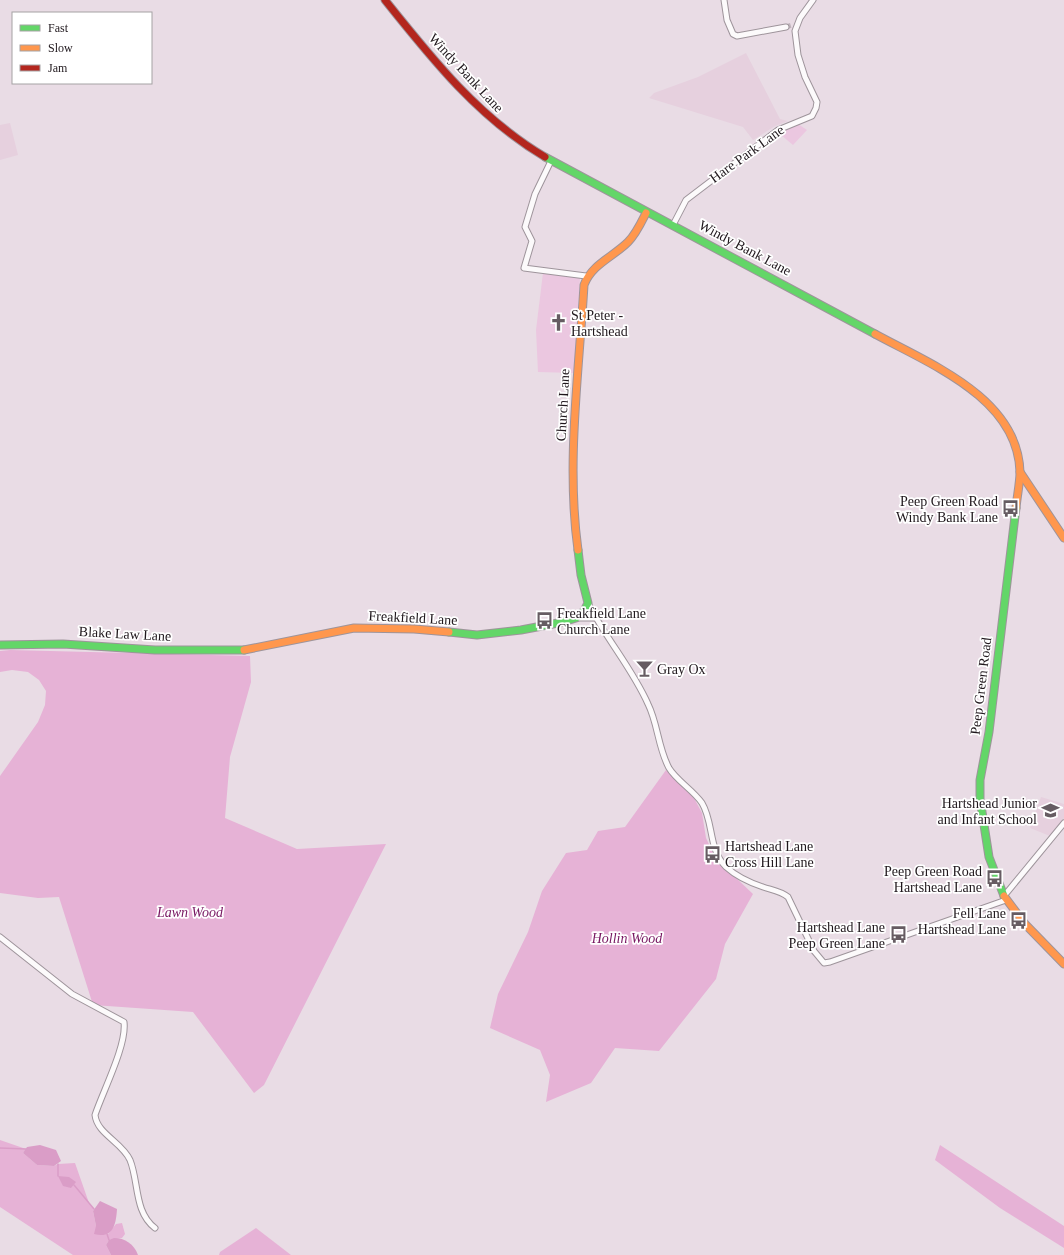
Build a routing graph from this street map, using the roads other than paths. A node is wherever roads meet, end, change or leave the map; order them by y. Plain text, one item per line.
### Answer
1 (385, 0) edge
2 (724, 0) edge
3 (812, 0) edge
4 (786, 27) tunnel mouth
5 (551, 161) junction
6 (646, 213) junction
7 (673, 226) junction
8 (586, 276) junction
9 (1020, 472) junction
10 (1064, 538) edge
11 (588, 603) junction
12 (576, 618) junction
13 (595, 618) junction
14 (0, 645) edge
15 (250, 650) joint
16 (1064, 823) edge
17 (1005, 898) junction
18 (0, 937) edge
19 (1064, 964) edge
20 (155, 1228) dead end

1 - 5 main road, Windy Bank Lane
2 - 4 street
3 - 7 street, Hare Park Lane
5 - 6 main road, Windy Bank Lane
5 - 8 street
6 - 7 main road, Windy Bank Lane
6 - 8 main road
7 - 9 main road, Windy Bank Lane
8 - 11 main road, Church Lane
9 - 10 main road, Windy Bank Lane
9 - 17 main road, Peep Green Road
11 - 12 main road
11 - 13 street
12 - 13 street
12 - 15 main road, Freakfield Lane
13 - 17 street
14 - 15 main road, Blake Law Lane
16 - 17 street
17 - 19 main road, Peep Green Road
18 - 20 street

